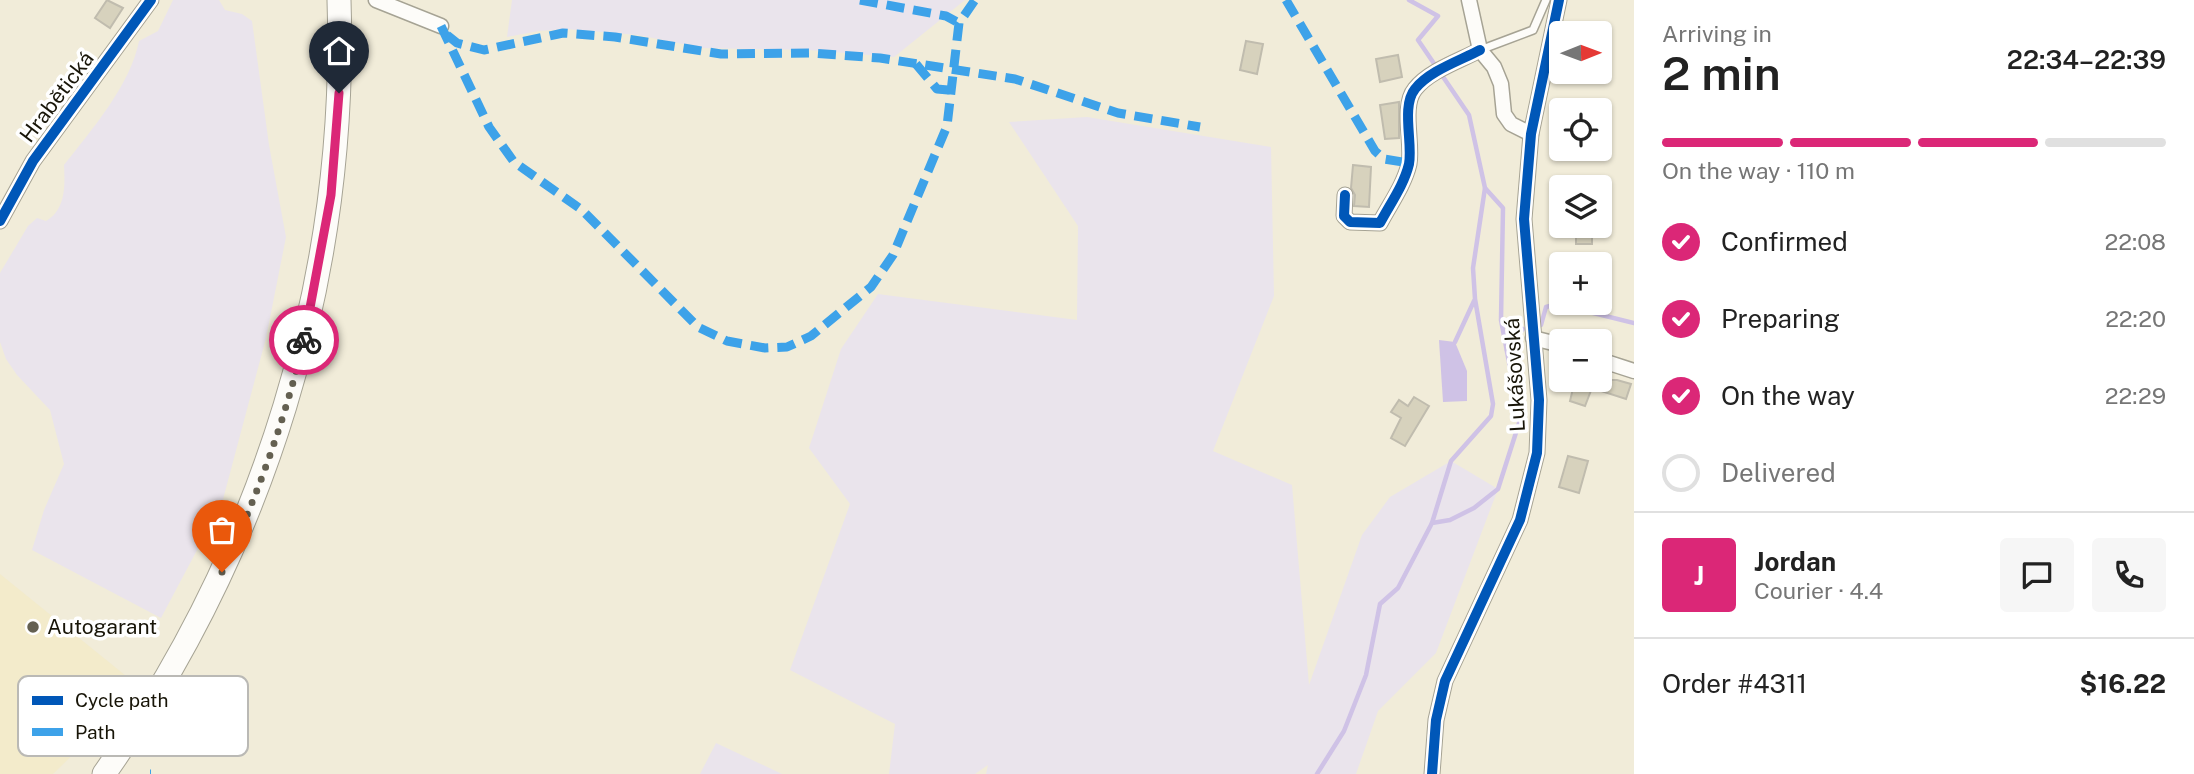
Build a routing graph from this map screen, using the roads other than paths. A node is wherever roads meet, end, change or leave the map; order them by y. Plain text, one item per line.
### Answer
1 (151, 0) edge
2 (339, 0) edge
3 (376, 0) edge
4 (1469, 0) edge
5 (1546, 0) edge
6 (1559, 0) edge
7 (398, 4) edge
8 (441, 26) dead end
9 (1479, 50) junction
10 (1531, 134) junction
11 (1345, 195) dead end
12 (0, 221) edge
13 (1533, 338) junction
14 (1549, 342) edge
15 (1612, 364) edge
16 (1634, 371) edge
17 (169, 676) edge
18 (116, 756) edge
19 (104, 774) edge
20 (1433, 774) edge

1 - 12 street, Hrabětická
2 - 17 main road
3 - 7 street
4 - 9 street
5 - 9 lane
6 - 10 street, Lukášovská
7 - 8 street
9 - 10 street
9 - 11 street
10 - 13 street, Lukášovská
13 - 14 street, Lukášovská
13 - 20 street, Lukášovská
15 - 16 street
18 - 19 main road

